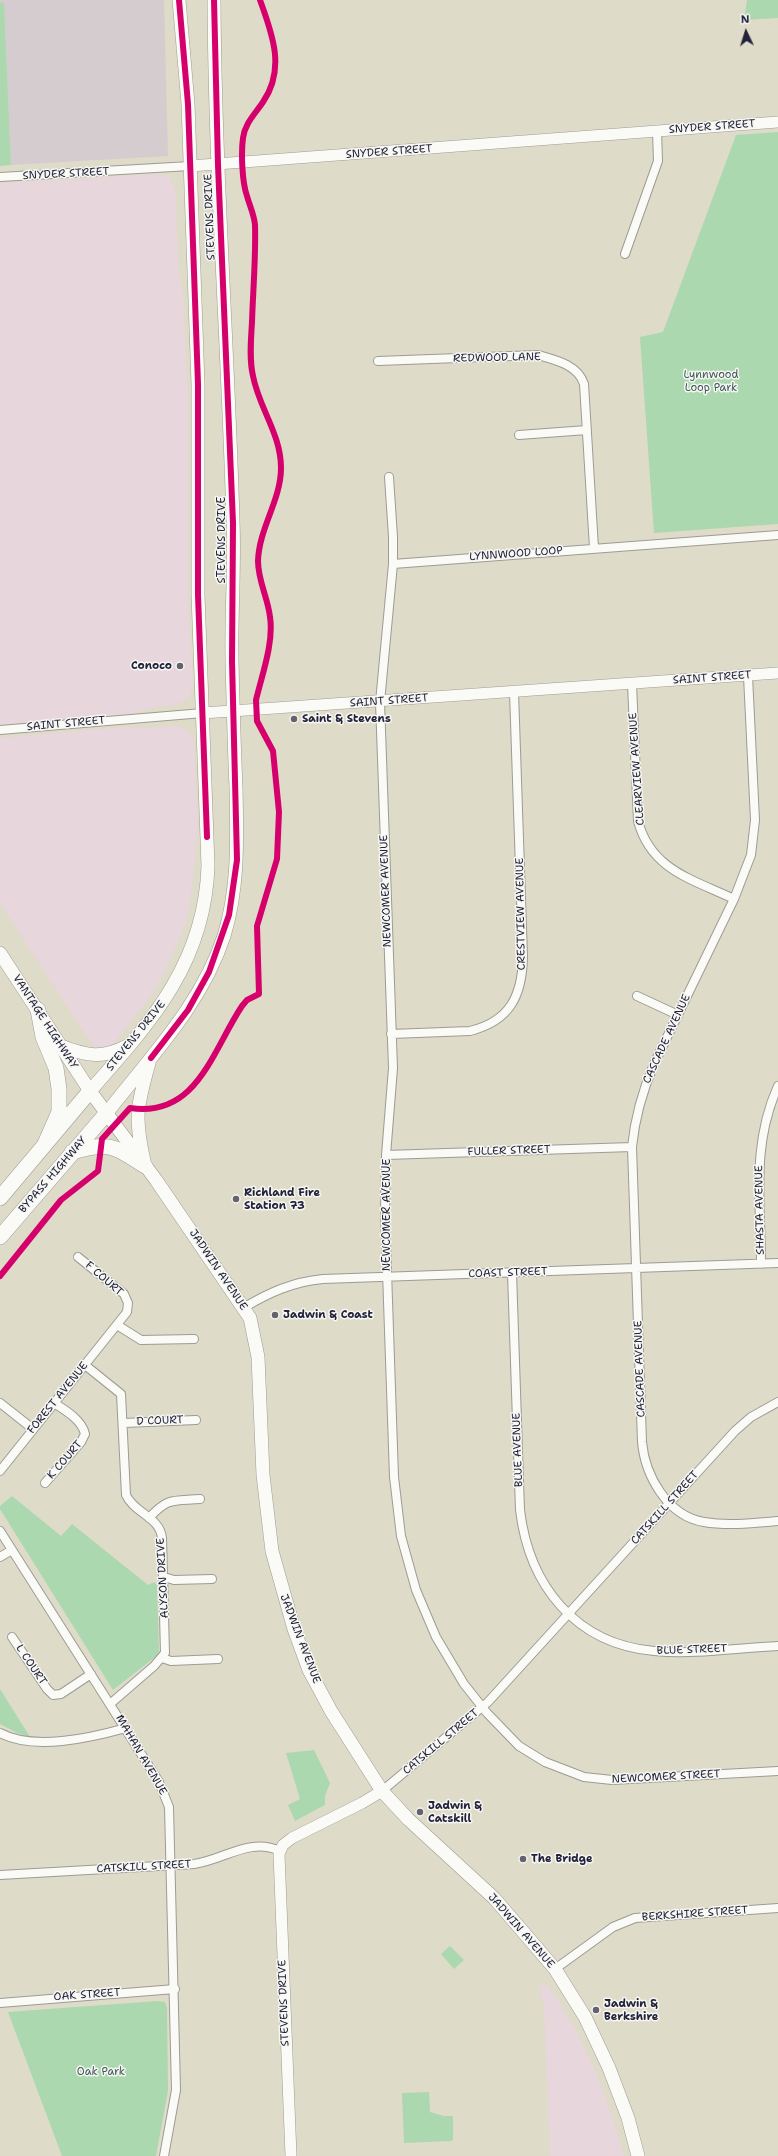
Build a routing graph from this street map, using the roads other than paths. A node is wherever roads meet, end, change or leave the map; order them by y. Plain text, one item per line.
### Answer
1 (179, 0) edge
2 (214, 0) edge
3 (778, 122) edge
4 (658, 131) junction
5 (218, 165) junction
6 (190, 166) junction
7 (0, 178) edge
8 (625, 254) dead end
9 (378, 361) dead end
10 (587, 430) junction
11 (519, 435) dead end
12 (389, 477) dead end
13 (778, 535) edge
14 (594, 548) junction
15 (393, 564) junction
16 (778, 674) edge
17 (748, 676) junction
18 (632, 684) junction
19 (514, 692) junction
20 (380, 702) junction
21 (234, 711) junction
22 (203, 713) junction
23 (0, 730) edge
24 (734, 899) junction
25 (0, 953) edge
26 (637, 996) dead end
27 (38, 1010) junction
28 (678, 1015) junction
29 (391, 1034) junction
30 (129, 1045) junction
31 (61, 1046) junction
32 (151, 1058) junction
33 (778, 1086) edge
34 (90, 1091) junction
35 (106, 1114) junction
36 (44, 1146) junction
37 (632, 1147) junction
38 (72, 1152) junction
39 (386, 1155) junction
40 (145, 1166) junction
41 (0, 1198) edge
42 (0, 1237) edge
43 (78, 1257) dead end
44 (778, 1263) edge
45 (761, 1264) junction
46 (636, 1268) junction
47 (512, 1273) junction
48 (387, 1277) junction
49 (244, 1307) junction
50 (117, 1325) junction
51 (194, 1339) dead end
52 (84, 1365) junction
53 (778, 1402) edge
54 (0, 1403) edge
55 (54, 1403) junction
56 (196, 1420) dead end
57 (124, 1422) junction
58 (33, 1429) junction
59 (0, 1471) edge
60 (45, 1482) dead end
61 (200, 1499) dead end
62 (670, 1502) junction
63 (149, 1518) junction
64 (778, 1521) edge
65 (0, 1531) edge
66 (12, 1550) junction
67 (0, 1557) edge
68 (164, 1577) junction
69 (212, 1579) dead end
70 (568, 1614) junction
71 (12, 1637) dead end
72 (778, 1646) edge
73 (162, 1658) junction
74 (218, 1659) dead end
75 (91, 1674) junction
76 (110, 1704) junction
77 (482, 1708) junction
78 (126, 1728) junction
79 (0, 1733) edge
80 (778, 1771) edge
81 (382, 1791) junction
82 (280, 1850) junction
83 (171, 1866) junction
84 (0, 1875) edge
85 (778, 1908) edge
86 (555, 1969) junction
87 (175, 1990) junction
88 (0, 2003) edge
89 (164, 2156) edge
90 (291, 2156) edge
91 (638, 2156) edge

1 - 6 main road, STEVENS DRIVE
2 - 5 main road, STEVENS DRIVE
3 - 4 street, SNYDER STREET
4 - 5 street, SNYDER STREET
4 - 8 street
5 - 6 street, SNYDER STREET
5 - 21 main road, STEVENS DRIVE
6 - 7 street, SNYDER STREET
6 - 22 main road, STEVENS DRIVE
9 - 10 street, REDWOOD LANE
10 - 11 street
10 - 14 street, REDWOOD LANE
12 - 15 street
13 - 14 street, LYNNWOOD LOOP
14 - 15 street, LYNNWOOD LOOP
15 - 20 street
16 - 17 street, SAINT STREET
17 - 18 street, SAINT STREET
17 - 24 street, CASCADE AVENUE
18 - 19 street, SAINT STREET
18 - 24 street, CLEARVIEW AVENUE
19 - 20 street, SAINT STREET
19 - 29 street, CRESTVIEW AVENUE
20 - 21 street, SAINT STREET
20 - 29 street, NEWCOMER AVENUE
21 - 22 street, SAINT STREET
21 - 32 main road, STEVENS DRIVE
22 - 23 street, SAINT STREET
22 - 30 main road, STEVENS DRIVE
24 - 28 street, CASCADE AVENUE
25 - 27 main road, VANTAGE HIGHWAY
26 - 28 street
27 - 31 main road, VANTAGE HIGHWAY
27 - 36 highway
28 - 37 street, CASCADE AVENUE
29 - 39 street, NEWCOMER AVENUE
30 - 31 main road
30 - 34 main road, STEVENS DRIVE
31 - 34 main road, VANTAGE HIGHWAY
32 - 35 main road, STEVENS DRIVE
32 - 40 main road
33 - 45 street, SHASTA AVENUE
34 - 35 main road, JADWIN AVENUE
34 - 36 highway
35 - 38 highway, BYPASS HIGHWAY
35 - 40 main road, JADWIN AVENUE
36 - 41 highway
37 - 39 street, FULLER STREET
37 - 46 street, CASCADE AVENUE
38 - 40 highway
38 - 42 highway, BYPASS HIGHWAY
39 - 48 street, NEWCOMER AVENUE
40 - 49 main road, JADWIN AVENUE
43 - 50 street, F COURT
44 - 45 street, COAST STREET
45 - 46 street, COAST STREET
46 - 47 street, COAST STREET
46 - 62 street, CASCADE AVENUE
47 - 48 street, COAST STREET
47 - 70 street, BLUE AVENUE
48 - 49 street, COAST STREET
48 - 77 street, NEWCOMER AVENUE
49 - 81 main road, JADWIN AVENUE
50 - 51 street
50 - 52 street, FOREST AVENUE
52 - 55 street, FOREST AVENUE
52 - 57 street, ALYSON DRIVE
53 - 62 street, CATSKILL STREET
54 - 58 street
55 - 58 street, FOREST AVENUE
55 - 60 street, K COURT
56 - 57 street, D COURT
57 - 63 street, ALYSON DRIVE
58 - 59 street, FOREST AVENUE
61 - 63 street
62 - 64 street, CASCADE AVENUE
62 - 70 street, CATSKILL STREET
63 - 68 street, ALYSON DRIVE
65 - 66 street, MAHAN AVENUE
66 - 67 street
66 - 75 street, MAHAN AVENUE
68 - 69 street
68 - 73 street, ALYSON DRIVE
70 - 72 street, BLUE STREET
70 - 77 street, CATSKILL STREET
71 - 75 street, L COURT
73 - 74 street
73 - 76 street
75 - 76 street, MAHAN AVENUE
76 - 78 street, MAHAN AVENUE
77 - 80 street, NEWCOMER STREET
77 - 81 street, CATSKILL STREET
78 - 79 street
78 - 83 street, MAHAN AVENUE
81 - 82 street, CATSKILL STREET
81 - 86 main road, JADWIN AVENUE
82 - 83 street, CATSKILL STREET
82 - 90 street, STEVENS DRIVE
83 - 84 street, CATSKILL STREET
83 - 87 street, MAHAN AVENUE
85 - 86 street, BERKSHIRE STREET
86 - 91 main road, JADWIN AVENUE
87 - 88 street, OAK STREET
87 - 89 street, MAHAN AVENUE

